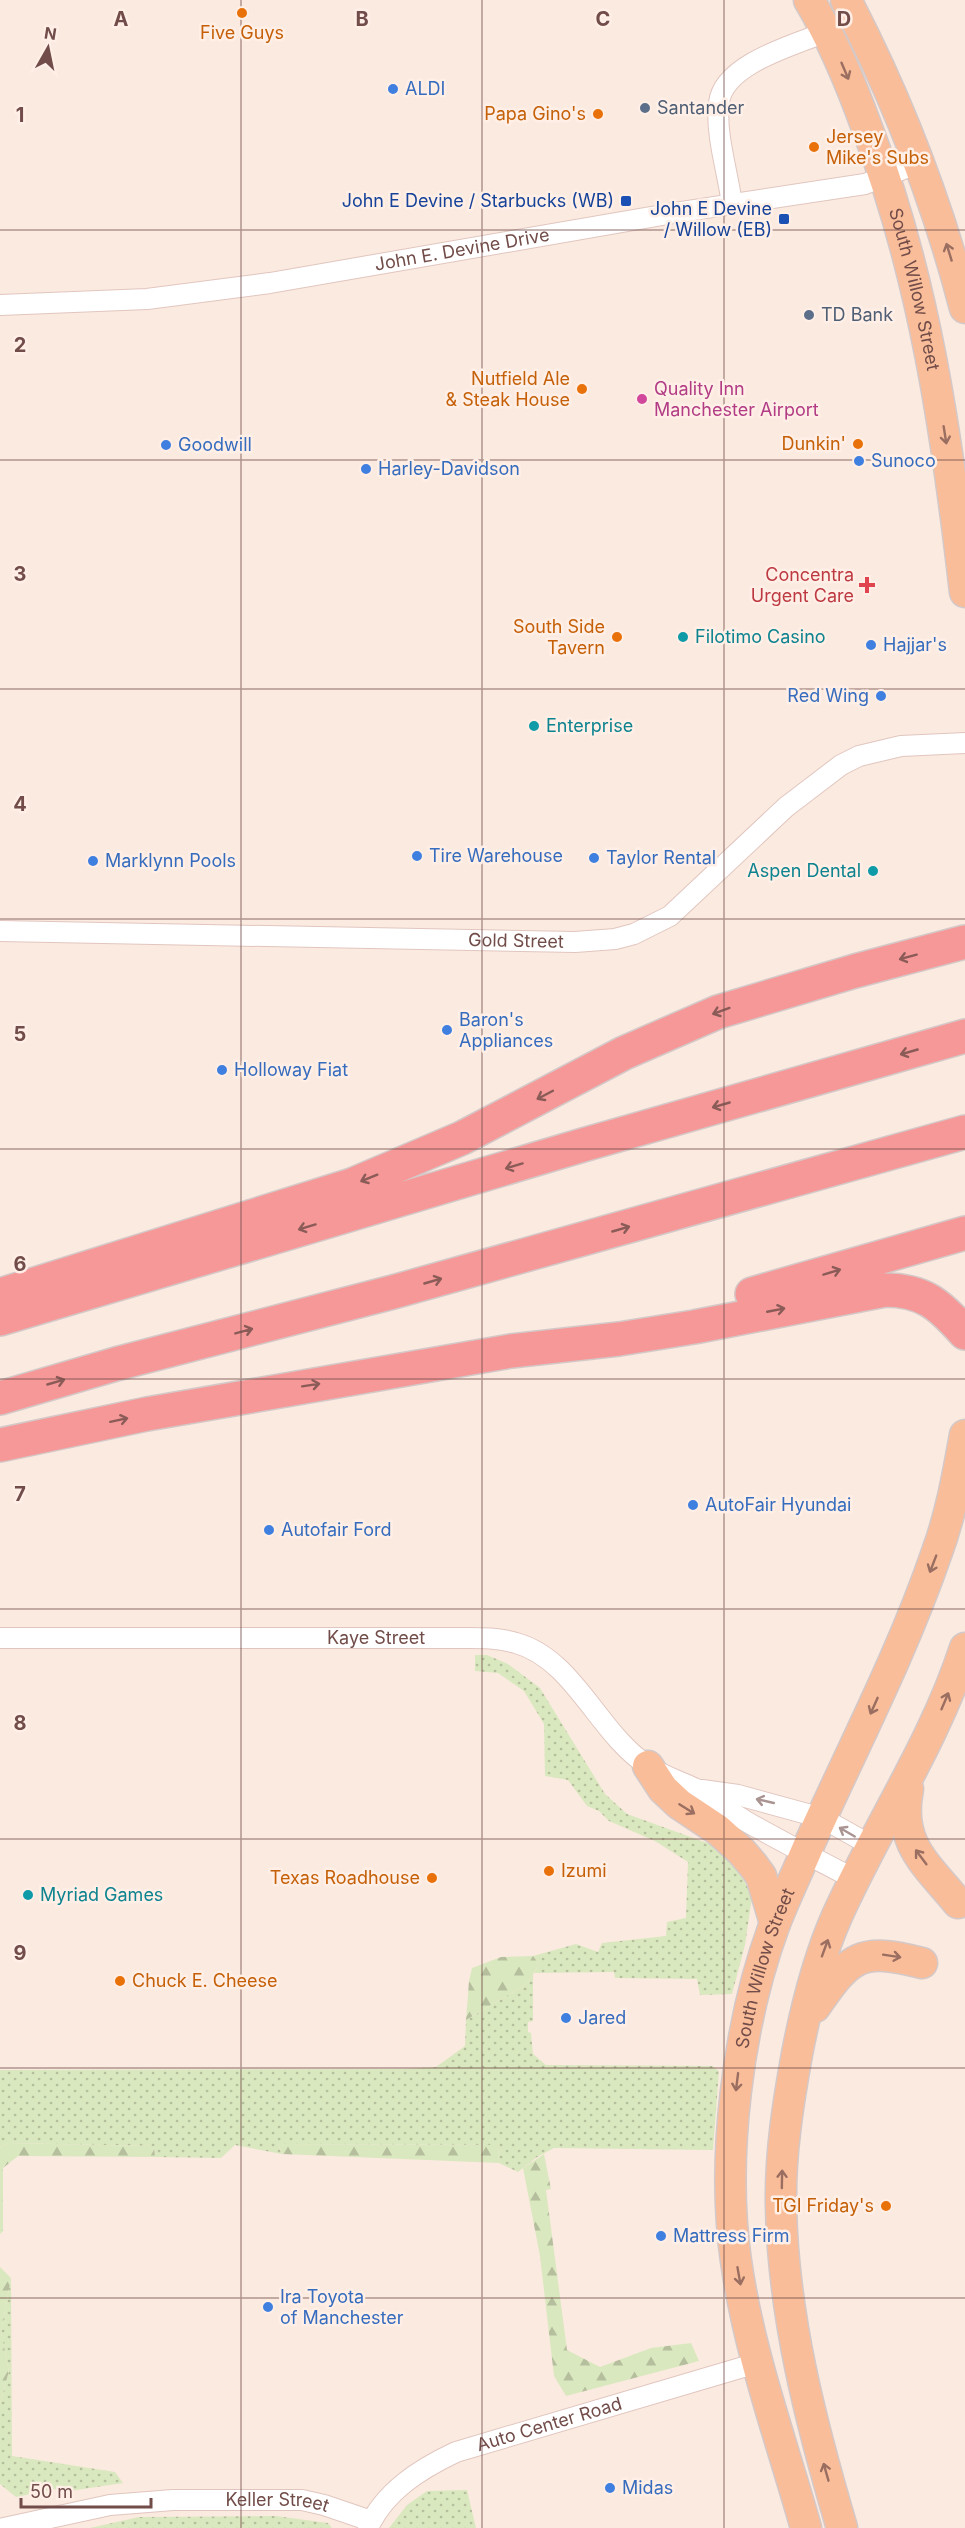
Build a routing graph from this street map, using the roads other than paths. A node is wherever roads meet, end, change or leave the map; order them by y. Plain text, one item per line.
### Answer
1 (809, 0) edge
2 (846, 0) edge
3 (826, 32) junction
4 (919, 163) junction
5 (886, 177) junction
6 (732, 204) junction
7 (0, 305) edge
8 (965, 308) edge
9 (960, 507) edge
10 (965, 592) edge
11 (965, 743) edge
12 (0, 931) edge
13 (965, 942) edge
14 (965, 1036) edge
15 (965, 1132) edge
16 (965, 1233) edge
17 (0, 1295) edge
18 (0, 1319) edge
19 (965, 1333) edge
20 (511, 1352) junction
21 (0, 1398) edge
22 (965, 1434) edge
23 (0, 1445) edge
24 (0, 1638) edge
25 (965, 1648) edge
26 (648, 1766) junction
27 (912, 1773) junction
28 (696, 1789) junction
29 (822, 1818) junction
30 (872, 1846) junction
31 (806, 1853) junction
32 (854, 1879) junction
33 (958, 1903) dead end
34 (775, 1923) junction
35 (922, 1963) dead end
36 (803, 2025) junction
37 (757, 2363) junction
38 (369, 2525) edge
39 (4, 2528) edge
40 (806, 2528) edge
41 (842, 2528) edge

1 - 3 main road, South Willow Street
2 - 4 main road
3 -> 5 main road, South Willow Street
3 - 6 street
4 - 5 street, John E. Devine Drive
8 -> 4 main road
5 - 6 street, John E. Devine Drive
5 -> 9 main road, South Willow Street
6 - 7 street, John E. Devine Drive
9 - 10 main road, South Willow Street
11 - 12 street, Gold Street
13 -> 17 highway
14 -> 18 highway
21 -> 15 highway
20 -> 16 highway
20 -> 19 highway
23 -> 20 highway
22 -> 29 main road, South Willow Street
24 - 26 street, Kaye Street
27 -> 25 main road
26 - 28 street, Kaye Street
26 -> 34 main road
27 - 30 main road
33 -> 27 main road
29 -> 28 street, Kaye Street
28 - 31 street, Kaye Street
30 -> 29 street, Kaye Street
29 - 31 main road, South Willow Street
30 - 32 main road
31 - 32 street, Kaye Street
31 - 34 main road, South Willow Street
36 -> 32 main road
34 -> 37 main road, South Willow Street
36 -> 35 main road
41 -> 36 main road
37 - 38 street, Auto Center Road
37 - 40 main road, South Willow Street
38 - 39 street, Keller Street

